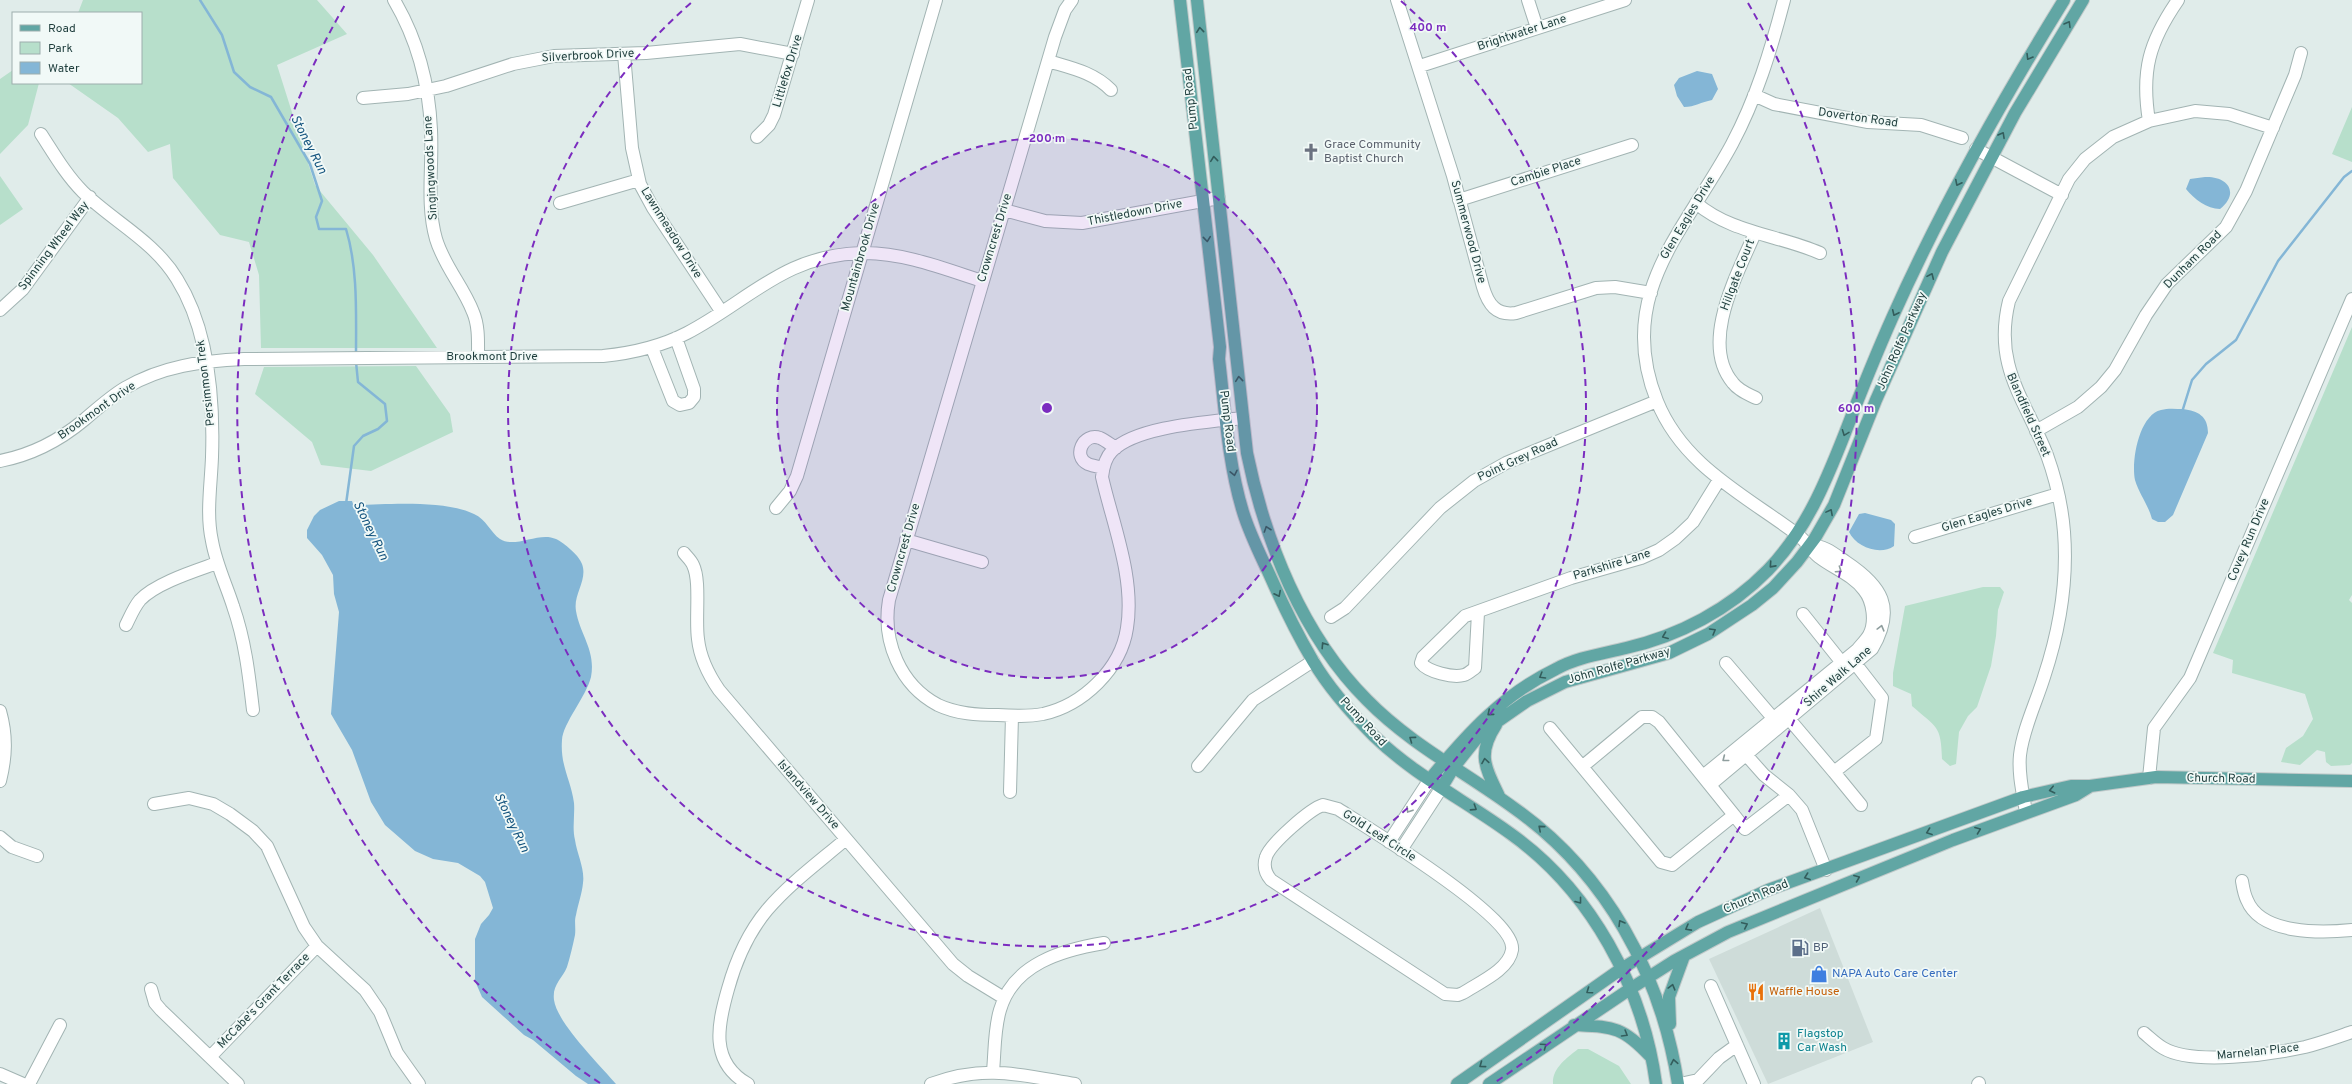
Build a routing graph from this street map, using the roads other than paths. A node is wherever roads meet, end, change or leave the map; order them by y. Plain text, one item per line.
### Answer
1 (394, 0) edge
2 (808, 0) edge
3 (936, 0) edge
4 (1072, 0) edge
5 (1180, 0) edge
6 (1197, 0) edge
7 (1397, 0) edge
8 (1528, 0) edge
9 (1625, 0) edge
10 (1784, 0) edge
11 (2064, 0) edge
12 (2083, 0) edge
13 (2178, 0) edge
14 (1537, 28) junction
15 (2301, 53) dead end
16 (624, 54) junction
17 (793, 54) junction
18 (1048, 61) junction
19 (1420, 66) junction
20 (1111, 90) dead end
21 (426, 91) junction
22 (1754, 95) junction
23 (363, 98) dead end
24 (2149, 121) junction
25 (2273, 128) junction
26 (42, 134) dead end
27 (757, 137) dead end
28 (1962, 138) dead end
29 (1632, 145) dead end
30 (1976, 149) junction
31 (1990, 157) junction
32 (639, 180) junction
33 (2062, 194) junction
34 (90, 198) junction
35 (1219, 198) junction
36 (1459, 200) junction
37 (1202, 201) junction
38 (560, 203) dead end
39 (1696, 203) junction
40 (1004, 210) junction
41 (1755, 233) junction
42 (863, 253) junction
43 (1820, 253) dead end
44 (982, 281) junction
45 (1651, 293) junction
46 (2352, 299) edge
47 (0, 310) edge
48 (721, 311) junction
49 (676, 338) junction
50 (652, 348) junction
51 (478, 357) junction
52 (205, 361) junction
53 (1756, 398) dead end
54 (1657, 401) junction
55 (1243, 418) junction
56 (1226, 420) junction
57 (2036, 431) junction
58 (1116, 448) junction
59 (0, 461) edge
60 (1104, 468) junction
61 (1719, 480) junction
62 (2058, 494) junction
63 (776, 508) dead end
64 (1797, 535) junction
65 (1915, 537) dead end
66 (906, 540) junction
67 (1810, 545) junction
68 (684, 553) dead end
69 (982, 562) dead end
70 (217, 563) junction
71 (1478, 613) junction
72 (1803, 614) dead end
73 (1331, 617) dead end
74 (126, 625) dead end
75 (1313, 661) junction
76 (1726, 663) dead end
77 (1848, 663) junction
78 (253, 710) dead end
79 (0, 711) edge
80 (1012, 716) junction
81 (1782, 719) junction
82 (1498, 721) junction
83 (1550, 728) dead end
84 (1742, 751) junction
85 (1449, 764) junction
86 (1198, 766) dead end
87 (1583, 766) junction
88 (1834, 772) junction
89 (2149, 778) junction
90 (1430, 779) junction
91 (1706, 780) junction
92 (0, 781) edge
93 (2352, 781) edge
94 (2090, 786) junction
95 (1442, 787) junction
96 (1010, 792) dead end
97 (1789, 795) junction
98 (1499, 797) junction
99 (2023, 797) junction
100 (154, 804) dead end
101 (1861, 805) dead end
102 (2026, 812) junction
103 (1734, 815) junction
104 (0, 836) edge
105 (846, 839) junction
106 (1389, 842) junction
107 (1401, 850) junction
108 (37, 856) dead end
109 (1826, 870) junction
110 (2242, 882) dead end
111 (2352, 930) edge
112 (1104, 943) dead end
113 (317, 946) junction
114 (1684, 956) junction
115 (1640, 957) junction
116 (1621, 969) junction
117 (1649, 977) junction
118 (1712, 986) dead end
119 (151, 989) dead end
120 (1630, 989) junction
121 (1004, 998) junction
122 (60, 1025) dead end
123 (1574, 1025) junction
124 (2352, 1032) edge
125 (2144, 1033) dead end
126 (1670, 1040) junction
127 (1737, 1045) junction
128 (210, 1057) junction
129 (1652, 1058) junction
130 (993, 1071) junction
131 (0, 1074) edge
132 (23, 1084) edge
133 (29, 1084) edge
134 (238, 1084) edge
135 (419, 1084) edge
136 (748, 1084) edge
137 (931, 1084) edge
138 (1075, 1084) edge
139 (1457, 1084) edge
140 (1489, 1084) edge
141 (1656, 1084) edge
142 (1679, 1084) edge
143 (1754, 1084) edge

1 - 21 street, Singingwoods Lane
2 - 17 street, Littlefox Drive
3 - 42 street, Mountainbrook Drive
4 - 18 street, Crowncrest Drive
5 - 37 main road, Pump Road
35 -> 6 main road, Pump Road
7 - 19 street, Summerwood Drive
8 - 14 street
9 - 14 street, Brightwater Lane
10 - 22 street, Glen Eagles Drive
11 -> 30 main road, John Rolfe Parkway
31 -> 12 main road, John Rolfe Parkway
13 - 24 street
14 - 19 street, Brightwater Lane
15 - 25 street, Dunham Road
16 - 17 street, Silverbrook Drive
16 - 21 street, Silverbrook Drive
16 - 32 street, Lawnmeadow Drive
17 - 27 street, Littlefox Drive
18 - 20 street
18 - 40 street, Crowncrest Drive
19 - 36 street, Summerwood Drive
21 - 23 street, Silverbrook Drive
21 - 51 street, Singingwoods Lane
22 - 28 street, Doverton Road
22 - 39 street, Glen Eagles Drive
24 - 25 street, Blandfield Street
24 - 33 street, Blandfield Street
25 - 57 street, Dunham Road
26 - 34 street, Persimmon Trek
29 - 36 street, Cambie Place
30 - 31 street
30 -> 64 main road, John Rolfe Parkway
31 - 33 street
67 -> 31 main road, John Rolfe Parkway
32 - 38 street
32 - 48 street, Lawnmeadow Drive
33 - 57 street, Blandfield Street
34 - 47 street, Spinning Wheel Way
34 - 52 street, Persimmon Trek
35 - 37 street, Thistledown Drive
55 -> 35 main road, Pump Road
36 - 45 street, Summerwood Drive
37 - 40 street, Thistledown Drive
37 -> 56 main road, Pump Road
39 - 41 street
39 - 45 street, Glen Eagles Drive
40 - 44 street, Crowncrest Drive
41 - 43 street
41 - 53 street, Hillgate Court
42 - 44 street, Brookmont Drive
42 - 48 street, Brookmont Drive
42 - 63 street, Mountainbrook Drive
44 - 66 street, Crowncrest Drive
45 - 54 street, Glen Eagles Drive
46 - 89 street, Covey Run Drive
48 - 49 street, Brookmont Drive
49 - 50 street, Brookmont Drive
49 - 50 street
50 - 51 street, Brookmont Drive
51 - 52 street, Brookmont Drive
52 - 59 street, Brookmont Drive
52 - 70 street, Persimmon Trek
54 - 61 street, Glen Eagles Drive
54 - 73 street, Point Grey Road
55 - 56 street, Crowncrest Drive
85 -> 55 main road, Pump Road
56 - 58 street, Crowncrest Drive
56 -> 75 main road, Pump Road
57 - 62 street, Blandfield Street
58 - 60 street, Crowncrest Drive
58 - 60 street
60 - 80 street, Crowncrest Drive
61 - 64 street, Glen Eagles Drive
61 - 71 street, Parkshire Lane
62 - 65 street, Glen Eagles Drive
62 - 99 street, Blandfield Street
64 - 67 street, Glen Eagles Drive
64 -> 85 main road, John Rolfe Parkway
66 - 69 street
66 - 80 street, Crowncrest Drive
67 - 77 street, Shire Walk Lane
82 -> 67 main road, John Rolfe Parkway
68 - 105 street, Islandview Drive
70 - 74 street
70 - 78 street, Persimmon Trek
71 - 71 street, Parkshire Lane
72 - 77 street
75 - 86 street
75 - 90 main road, Pump Road
76 - 81 street
77 - 81 street, Shire Walk Lane
77 - 88 street
79 - 92 street
80 - 96 street
81 - 84 street, Shire Walk Lane
81 - 88 street
82 - 85 main road, John Rolfe Parkway
98 -> 82 main road
83 - 87 street
84 - 91 street, Shire Walk Lane
84 - 97 street
85 - 90 main road
85 - 95 main road
85 - 98 main road
87 - 91 street
87 - 103 street
88 - 101 street
89 - 93 main road, Church Road
89 - 94 main road, Church Road
90 - 95 main road, Pump Road
90 -> 106 street
91 - 103 street
94 -> 99 main road, Church Road
94 - 102 main road, Church Road
95 - 107 street
95 -> 116 main road
97 - 103 street
97 - 109 street
115 -> 98 main road
99 - 102 street, Blandfield Street
99 -> 109 main road, Church Road
100 - 113 street
114 -> 102 main road, Church Road
104 - 108 street
105 - 121 street, Islandview Drive
105 - 136 street
106 - 107 street, Gold Leaf Circle
106 - 107 street, Gold Leaf Circle
109 -> 115 main road, Church Road
110 - 111 street
112 - 121 street
113 - 128 street, McCabe's Grant Terrace
113 - 135 street
114 - 117 main road, Church Road
126 -> 114 main road
115 - 116 main road, Church Road
115 - 117 main road
116 - 120 main road
116 -> 139 main road, Church Road
117 - 120 main road, Church Road
117 - 126 main road
118 - 127 street
119 - 128 street
120 - 123 main road, Church Road
120 - 129 main road
121 - 130 street
122 - 133 street
123 -> 129 main road
140 -> 123 main road, Church Road
124 - 125 street, Marnelan Place
142 -> 126 main road
127 - 142 street
127 - 143 street
128 - 134 street
129 - 141 main road
130 - 137 street
130 - 138 street
131 - 132 street

